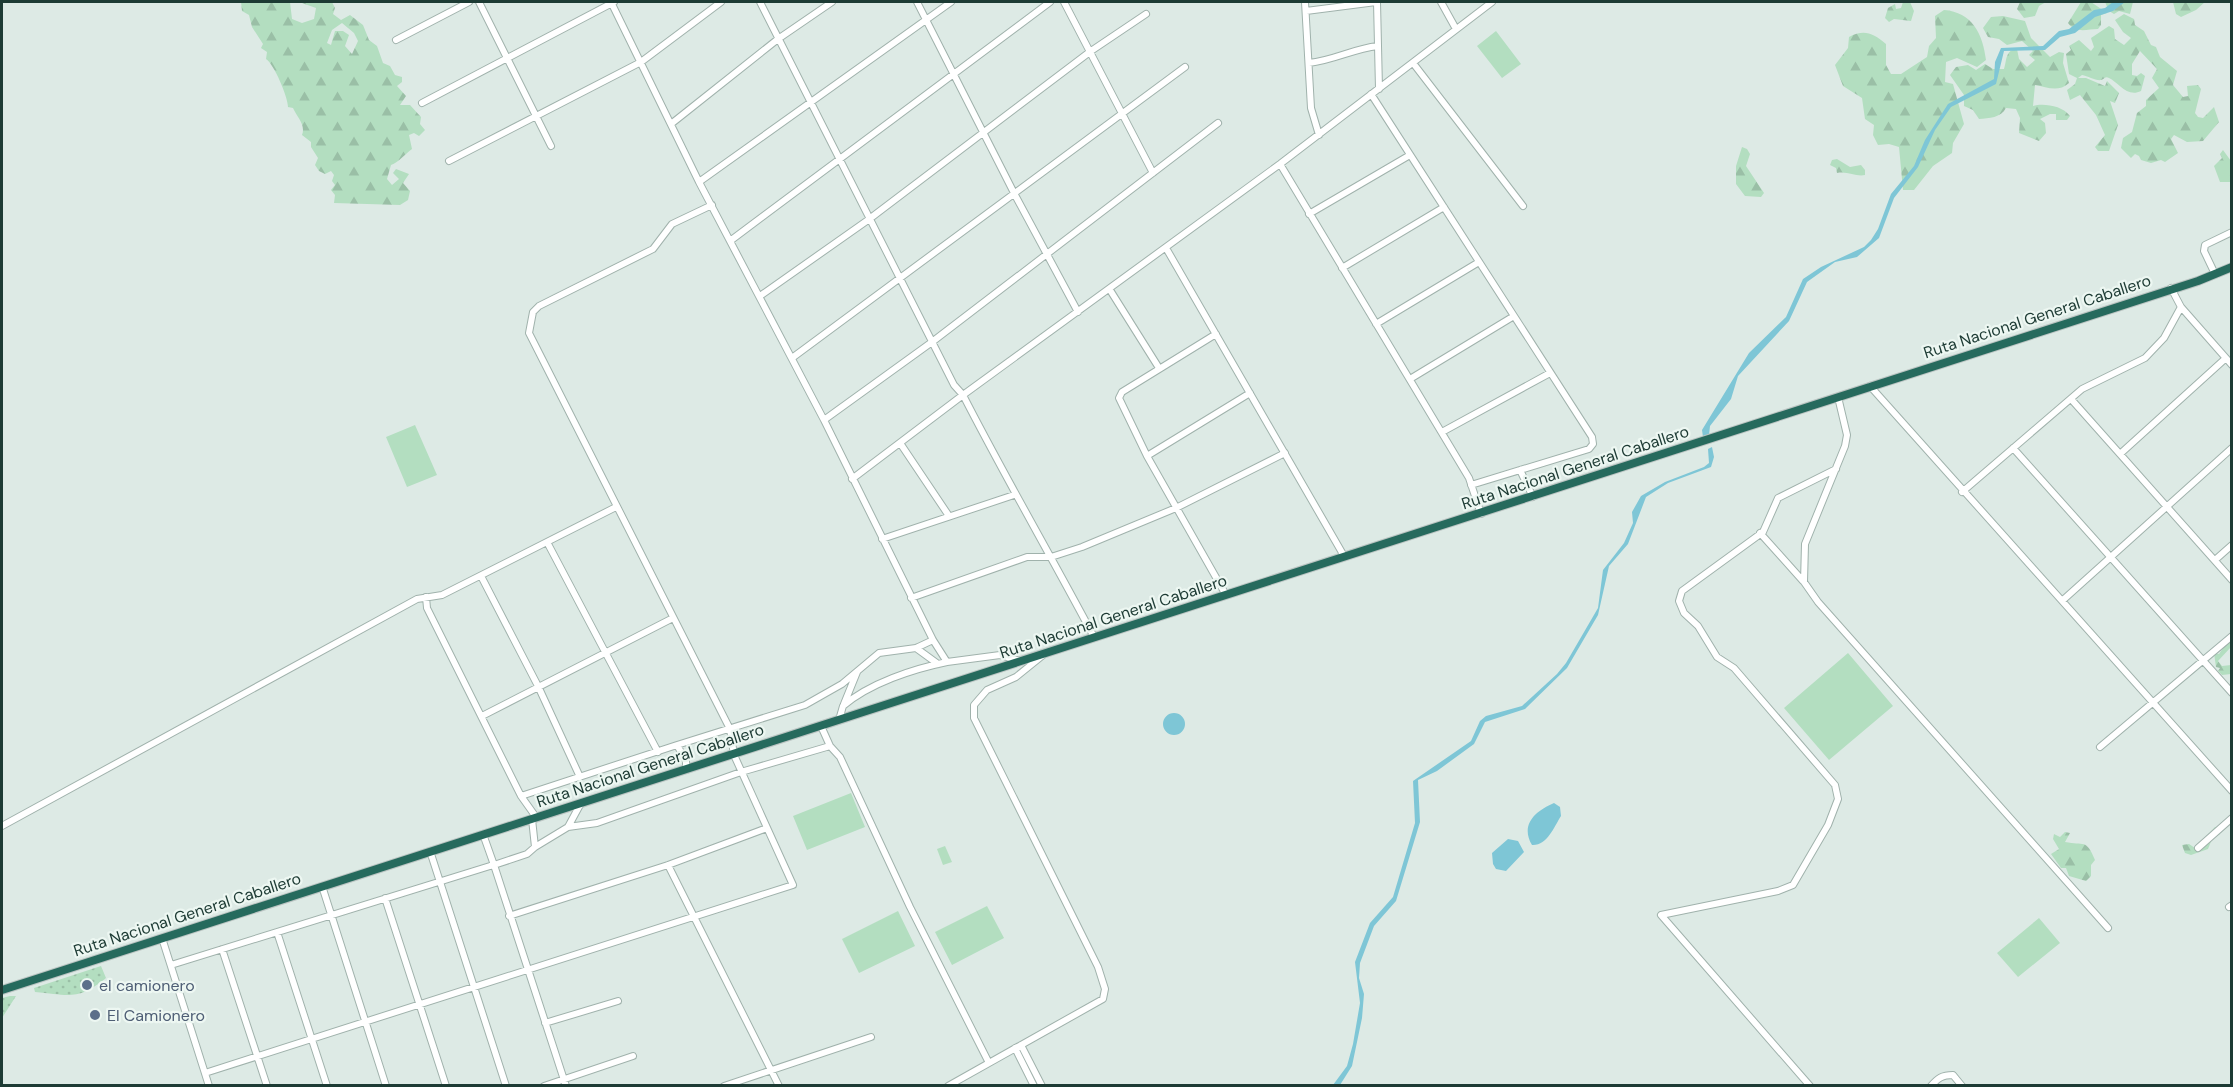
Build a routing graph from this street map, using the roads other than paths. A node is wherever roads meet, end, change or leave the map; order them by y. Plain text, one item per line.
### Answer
1 (470, 2) edge
2 (479, 2) edge
3 (613, 2) edge
4 (721, 2) edge
5 (760, 2) edge
6 (832, 2) edge
7 (917, 2) edge
8 (951, 2) edge
9 (1050, 2) edge
10 (1064, 2) edge
11 (1305, 2) edge
12 (1377, 2) edge
13 (1441, 2) edge
14 (1492, 2) edge
15 (1306, 11) junction
16 (1146, 14) dead end
17 (926, 19) junction
18 (1456, 29) junction
19 (778, 39) junction
20 (396, 40) dead end
21 (1378, 46) junction
22 (1091, 51) junction
23 (508, 58) junction
24 (641, 62) junction
25 (1309, 63) junction
26 (1413, 63) junction
27 (1185, 67) dead end
28 (954, 74) junction
29 (1379, 89) junction
30 (1371, 94) junction
31 (422, 103) dead end
32 (811, 104) junction
33 (1123, 114) junction
34 (536, 116) junction
35 (1218, 123) dead end
36 (671, 124) junction
37 (984, 134) junction
38 (1319, 135) junction
39 (551, 146) dead end
40 (1410, 155) junction
41 (839, 160) junction
42 (449, 161) dead end
43 (1280, 164) junction
44 (1153, 173) junction
45 (699, 182) junction
46 (1015, 195) junction
47 (712, 206) junction
48 (1523, 206) dead end
49 (1444, 207) junction
50 (1309, 214) junction
51 (868, 220) junction
52 (2232, 232) edge
53 (730, 241) junction
54 (1166, 248) junction
55 (1047, 254) junction
56 (1479, 262) junction
57 (2232, 267) edge
58 (1342, 268) junction
59 (2215, 274) junction
60 (900, 280) junction
61 (2171, 288) junction
62 (1110, 290) junction
63 (760, 296) junction
64 (2181, 308) junction
65 (1078, 312) junction
66 (1514, 316) junction
67 (1376, 324) junction
68 (1216, 334) junction
69 (932, 342) junction
70 (792, 358) junction
71 (2226, 358) junction
72 (2232, 365) edge
73 (1159, 368) junction
74 (1550, 373) junction
75 (1410, 379) junction
76 (1870, 386) junction
77 (1250, 393) junction
78 (963, 394) junction
79 (1838, 397) junction
80 (2071, 399) junction
81 (824, 420) junction
82 (1442, 432) junction
83 (900, 442) junction
84 (2013, 448) junction
85 (2232, 448) edge
86 (1285, 453) junction
87 (2120, 454) junction
88 (1147, 456) junction
89 (1836, 469) junction
90 (1520, 470) junction
91 (852, 479) junction
92 (1471, 484) junction
93 (1962, 492) junction
94 (1014, 495) junction
95 (1533, 497) junction
96 (616, 507) junction
97 (2166, 507) junction
98 (1176, 508) junction
99 (1481, 514) junction
100 (949, 516) junction
101 (1760, 533) junction
102 (882, 539) junction
103 (547, 542) junction
104 (2232, 545) edge
105 (1344, 556) junction
106 (2111, 556) junction
107 (1051, 557) junction
108 (2215, 560) junction
109 (481, 576) junction
110 (2232, 580) edge
111 (1804, 582) junction
112 (1226, 595) junction
113 (426, 597) junction
114 (911, 598) junction
115 (2063, 600) junction
116 (673, 618) junction
117 (2232, 636) edge
118 (1094, 637) junction
119 (933, 640) junction
120 (916, 648) junction
121 (606, 654) junction
122 (1043, 655) junction
123 (947, 662) junction
124 (1021, 662) junction
125 (2202, 662) junction
126 (938, 664) junction
127 (859, 669) junction
128 (538, 686) junction
129 (2232, 693) edge
130 (2152, 704) junction
131 (843, 706) junction
132 (482, 716) junction
133 (839, 720) junction
134 (821, 726) junction
135 (730, 729) junction
136 (677, 745) junction
137 (830, 746) junction
138 (2100, 747) dead end
139 (658, 752) junction
140 (734, 755) junction
141 (686, 770) junction
142 (741, 772) junction
143 (580, 777) junction
144 (2232, 791) edge
145 (521, 796) junction
146 (581, 803) junction
147 (534, 818) junction
148 (2232, 818) edge
149 (2, 826) edge
150 (568, 827) junction
151 (767, 828) junction
152 (483, 834) junction
153 (535, 847) junction
154 (2198, 848) dead end
155 (430, 851) junction
156 (494, 865) junction
157 (668, 865) junction
158 (441, 881) junction
159 (322, 886) junction
160 (385, 898) junction
161 (331, 915) junction
162 (509, 916) junction
163 (693, 917) junction
164 (2108, 928) dead end
165 (277, 932) junction
166 (162, 938) junction
167 (222, 949) junction
168 (171, 965) junction
169 (527, 968) junction
170 (474, 986) junction
171 (2, 990) edge
172 (618, 1001) dead end
173 (420, 1003) junction
174 (365, 1021) junction
175 (545, 1023) junction
176 (871, 1037) dead end
177 (312, 1038) junction
178 (1018, 1047) junction
179 (257, 1056) junction
180 (633, 1056) dead end
181 (989, 1062) junction
182 (771, 1070) junction
183 (205, 1073) junction
184 (565, 1082) edge
185 (956, 1084) edge
186 (384, 1085) edge
187 (209, 1086) edge
188 (267, 1086) edge
189 (327, 1086) edge
190 (446, 1086) edge
191 (506, 1086) edge
192 (544, 1086) edge
193 (724, 1086) edge
194 (779, 1086) edge
195 (948, 1086) edge
196 (1034, 1086) edge
197 (1042, 1086) edge
198 (1810, 1086) edge
199 (1931, 1086) edge
200 (1962, 1086) edge

1 - 20 street
2 - 23 street
3 - 23 street
3 - 24 street
4 - 24 street
5 - 19 street
6 - 19 street
7 - 17 street
8 - 17 street
9 - 28 street
10 - 22 street
11 - 15 street
12 - 15 street
12 - 21 street
13 - 18 street
14 - 18 street
15 - 25 street
16 - 22 street
17 - 28 street
17 - 32 street
18 - 26 street
19 - 32 street
19 - 36 street
21 - 25 street
21 - 29 street
22 - 33 street
22 - 37 street
23 - 31 street
23 - 34 street
24 - 34 street
24 - 36 street
25 - 38 street
26 - 29 street
26 - 48 street
27 - 33 street
28 - 37 street
28 - 41 street
29 - 30 street
30 - 38 street
30 - 40 street
32 - 41 street
32 - 45 street
33 - 44 street
33 - 46 street
34 - 39 street
34 - 42 street
35 - 44 street
36 - 45 street
37 - 46 street
37 - 51 street
38 - 43 street
40 - 49 street
40 - 50 street
41 - 51 street
41 - 53 street
43 - 50 street
43 - 54 street
44 - 55 street
45 - 47 street
46 - 55 street
46 - 60 street
47 - 53 street
47 - 96 street
49 - 56 street
49 - 58 street
50 - 58 street
51 - 60 street
51 - 63 street
52 - 59 street
53 - 63 street
54 - 62 street
54 - 68 street
55 - 65 street
55 - 69 street
56 - 66 street
56 - 67 street
57 - 59 highway, Ruta Nacional General Caballero
58 - 67 street
59 - 61 highway, Ruta Nacional General Caballero
60 - 69 street
60 - 70 street
61 - 64 street
61 - 76 highway, Ruta Nacional General Caballero
62 - 65 street
62 - 73 street
63 - 70 street
64 - 71 street
64 - 80 street
65 - 78 street
66 - 74 street
66 - 75 street
67 - 75 street
68 - 73 street
68 - 77 street
69 - 78 street
69 - 81 street
70 - 81 street
71 - 72 street
71 - 87 street
73 - 88 street
74 - 82 street
74 - 90 street
75 - 82 street
76 - 79 highway, Ruta Nacional General Caballero
76 - 93 street
77 - 86 street
77 - 88 street
78 - 83 street
78 - 94 street
79 - 89 street
79 - 95 highway, Ruta Nacional General Caballero
80 - 84 street
80 - 87 street
81 - 91 street
82 - 92 street
83 - 91 street
83 - 100 street
84 - 93 street
84 - 106 street
85 - 97 street
86 - 98 street
86 - 105 street
87 - 97 street
88 - 98 street
89 - 101 street
89 - 111 street
90 - 92 street
90 - 95 street
91 - 102 street
92 - 99 street
93 - 115 street
94 - 100 street
94 - 107 street
95 - 99 highway, Ruta Nacional General Caballero
96 - 103 street
96 - 116 street
97 - 106 street
97 - 108 street
98 - 107 street
98 - 112 street
99 - 105 highway, Ruta Nacional General Caballero
100 - 102 street
101 - 111 street
101 - 198 street
102 - 114 street
103 - 109 street
103 - 121 street
104 - 108 street
105 - 112 highway, Ruta Nacional General Caballero
106 - 115 street
106 - 125 street
107 - 114 street
107 - 118 street
108 - 110 street
109 - 113 street
109 - 128 street
111 - 164 street
112 - 118 highway, Ruta Nacional General Caballero
113 - 132 street
113 - 149 street
114 - 119 street
115 - 130 street
116 - 121 street
116 - 135 street
117 - 125 street
118 - 122 highway, Ruta Nacional General Caballero
119 - 120 street
119 - 123 street
120 - 126 street
120 - 127 street
121 - 128 street
121 - 139 street
122 - 124 highway, Ruta Nacional General Caballero
122 - 178 street
123 - 124 street
123 - 126 street
124 - 133 highway, Ruta Nacional General Caballero
125 - 129 street
125 - 130 street
126 - 131 street
127 - 131 street
127 - 135 street
128 - 132 street
128 - 143 street
130 - 138 street
130 - 144 street
131 - 133 street
132 - 145 street
133 - 134 highway, Ruta Nacional General Caballero
134 - 137 street
134 - 140 highway, Ruta Nacional General Caballero
135 - 136 street
135 - 140 street
136 - 139 street
136 - 141 street
137 - 142 street
137 - 181 street
139 - 143 street
140 - 141 highway, Ruta Nacional General Caballero
140 - 142 street
141 - 146 highway, Ruta Nacional General Caballero
142 - 150 street
142 - 151 street
143 - 145 street
145 - 147 street
146 - 147 highway, Ruta Nacional General Caballero
146 - 150 street
147 - 152 highway, Ruta Nacional General Caballero
147 - 153 street
148 - 154 street
150 - 153 street
151 - 157 street
151 - 163 street
152 - 155 highway, Ruta Nacional General Caballero
152 - 156 street
153 - 156 street
155 - 158 street
155 - 159 highway, Ruta Nacional General Caballero
156 - 158 street
156 - 162 street
157 - 162 street
157 - 163 street
158 - 160 street
158 - 170 street
159 - 161 street
159 - 166 highway, Ruta Nacional General Caballero
160 - 161 street
160 - 173 street
161 - 165 street
161 - 174 street
162 - 169 street
163 - 169 street
163 - 182 street
165 - 167 street
165 - 177 street
166 - 168 street
166 - 171 highway, Ruta Nacional General Caballero
167 - 168 street
167 - 179 street
168 - 183 street
169 - 170 street
169 - 175 street
170 - 173 street
170 - 191 street
172 - 175 street
173 - 174 street
173 - 190 street
174 - 177 street
174 - 186 street
175 - 184 street
176 - 182 street
177 - 179 street
177 - 189 street
178 - 181 street
178 - 196 street
178 - 197 street
179 - 183 street
179 - 188 street
180 - 184 street
181 - 185 street
182 - 193 street
182 - 194 street
183 - 187 street
184 - 192 street
185 - 195 street
199 - 200 street

